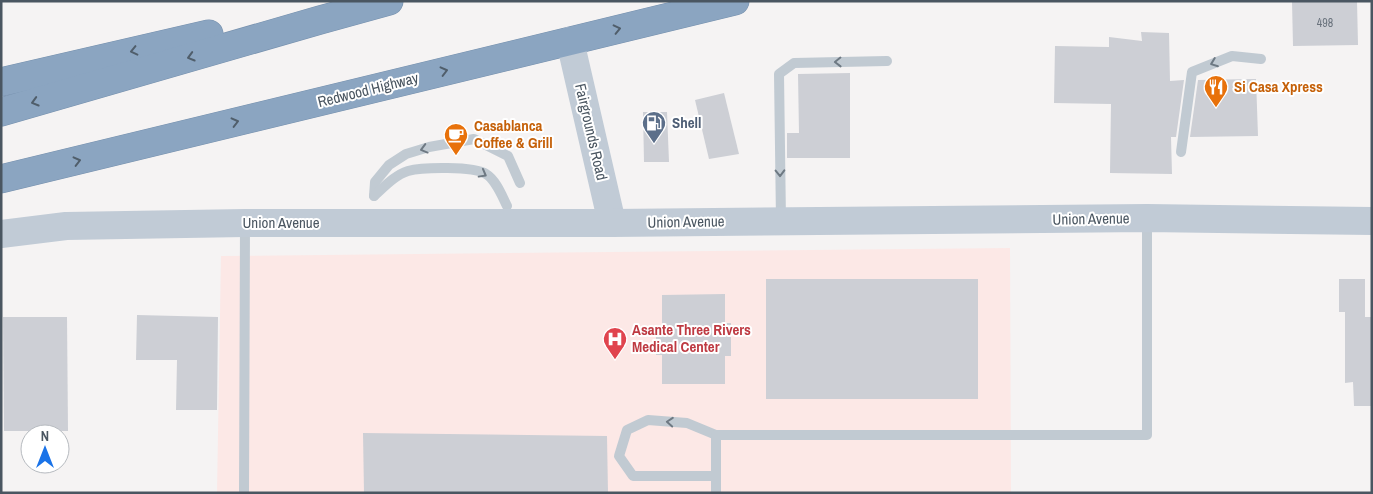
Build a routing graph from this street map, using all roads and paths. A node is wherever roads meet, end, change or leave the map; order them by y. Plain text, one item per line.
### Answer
1 (390, 1) edge
2 (736, 1) edge
3 (320, 20) junction
4 (570, 41) junction
5 (1261, 59) dead end
6 (887, 61) dead end
7 (1, 82) edge
8 (1, 112) edge
9 (1182, 152) dead end
10 (1, 179) edge
11 (520, 183) dead end
12 (507, 206) dead end
13 (1146, 218) junction
14 (781, 221) junction
15 (1372, 221) edge
16 (245, 223) junction
17 (612, 223) junction
18 (1, 234) edge
19 (716, 435) junction
20 (716, 476) junction
21 (244, 493) edge
22 (716, 493) edge

1 - 3 highway
4 -> 2 highway, Redwood Highway
3 -> 7 highway
3 -> 8 highway
10 -> 4 highway, Redwood Highway
4 - 17 street, Fairgrounds Road
5 -> 9 lane
6 -> 14 lane
11 -> 12 lane
13 - 14 street, Union Avenue
13 - 15 street, Union Avenue
13 - 19 lane
14 - 17 street, Union Avenue
16 - 17 street, Union Avenue
16 - 18 street, Union Avenue
16 - 21 lane
19 - 20 lane
19 -> 20 lane
20 - 22 lane

